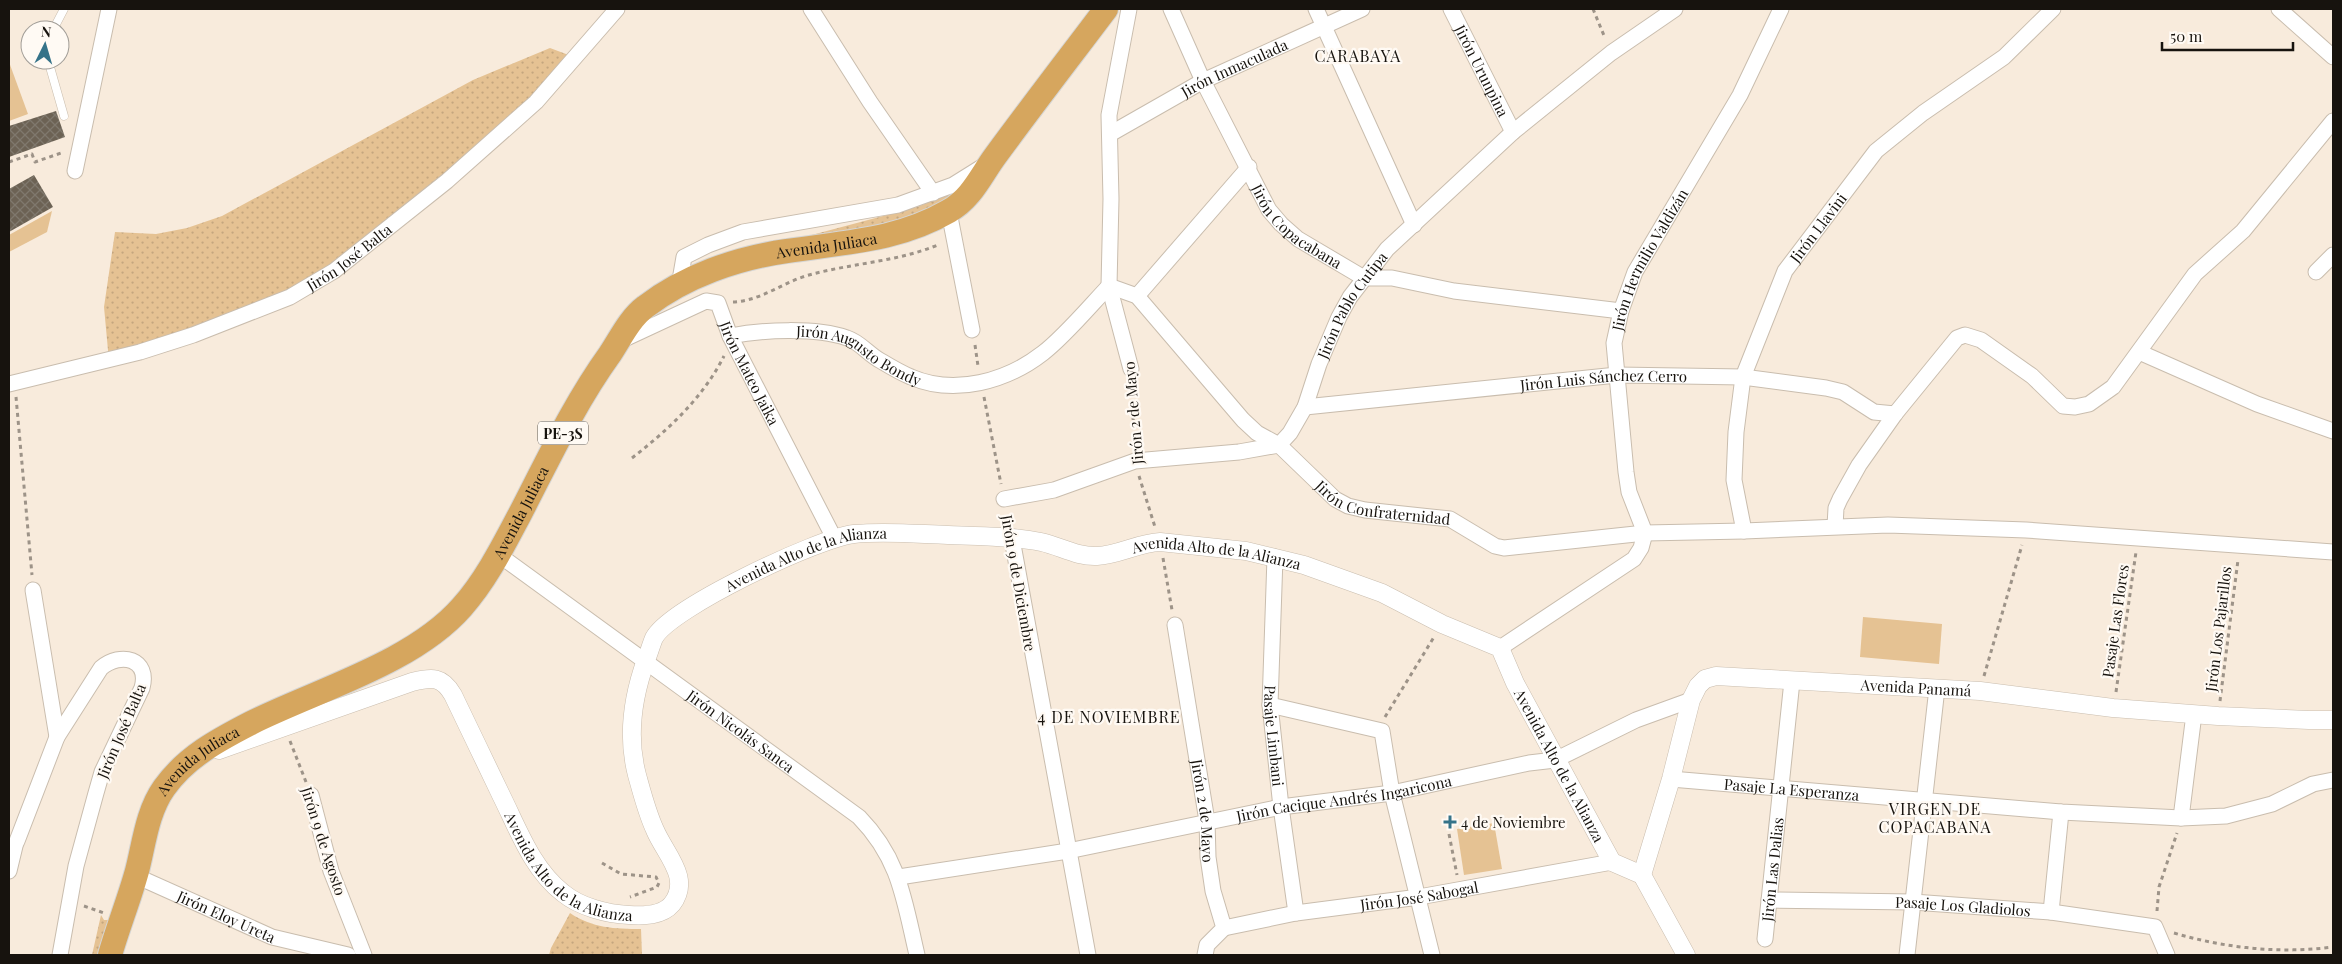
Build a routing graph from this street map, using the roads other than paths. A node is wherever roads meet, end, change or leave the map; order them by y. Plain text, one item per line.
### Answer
1 (109, 9) edge
2 (618, 9) edge
3 (811, 9) edge
4 (1106, 9) edge
5 (1129, 9) edge
6 (1171, 9) edge
7 (1316, 9) edge
8 (1362, 9) edge
9 (1451, 9) edge
10 (1675, 9) edge
11 (2053, 9) edge
12 (2279, 9) edge
13 (1778, 10) edge
14 (1323, 26) junction
15 (2333, 57) edge
16 (51, 70) edge
17 (1204, 81) junction
18 (64, 116) dead end
19 (2333, 121) edge
20 (1513, 132) junction
21 (1110, 134) junction
22 (992, 160) junction
23 (1249, 167) junction
24 (75, 171) dead end
25 (934, 193) junction
26 (949, 212) junction
27 (1414, 225) junction
28 (2333, 255) edge
29 (2316, 272) dead end
30 (1364, 278) junction
31 (679, 286) junction
32 (1109, 286) junction
33 (1137, 296) junction
34 (1621, 311) junction
35 (972, 330) road end
36 (730, 336) junction
37 (619, 341) junction
38 (2138, 352) junction
39 (1131, 369) road end
40 (1617, 375) junction
41 (1743, 377) junction
42 (12, 382) edge
43 (1305, 407) junction
44 (1895, 414) junction
45 (2333, 431) edge
46 (1279, 445) junction
47 (1004, 499) road end
48 (1835, 526) junction
49 (1744, 531) junction
50 (1645, 533) junction
51 (834, 538) junction
52 (1012, 539) junction
53 (2333, 552) edge
54 (498, 555) junction
55 (1275, 558) junction
56 (33, 590) road end
57 (1175, 625) road end
58 (1500, 648) junction
59 (646, 663) junction
60 (1792, 681) junction
61 (1937, 688) junction
62 (1692, 700) junction
63 (1270, 704) junction
64 (2194, 714) junction
65 (2333, 720) edge
66 (57, 737) junction
67 (1555, 760) junction
68 (187, 761) junction
69 (1671, 779) junction
70 (2333, 780) edge
71 (1781, 790) junction
72 (1392, 793) junction
73 (310, 795) road end
74 (1923, 801) junction
75 (1281, 807) junction
76 (2061, 812) junction
77 (2181, 818) junction
78 (1207, 821) junction
79 (17, 841) junction
80 (1068, 851) junction
81 (9, 855) edge
82 (1612, 862) junction
83 (9, 871) edge
84 (1642, 875) junction
85 (136, 876) junction
86 (899, 877) junction
87 (1419, 897) junction
88 (1769, 900) junction
89 (1913, 902) junction
90 (2051, 912) junction
91 (1296, 913) junction
92 (1224, 928) junction
93 (1766, 939) dead end
94 (60, 955) edge
95 (110, 955) edge
96 (348, 955) edge
97 (364, 955) edge
98 (917, 955) edge
99 (1088, 955) edge
100 (1205, 955) edge
101 (1432, 955) edge
102 (1686, 955) edge
103 (1907, 955) edge
104 (2167, 955) edge

1 - 24 street
2 - 42 street, Jirón José Balta
3 - 25 street
4 - 22 highway, Avenida Juliaca / PE-3S
5 - 21 street, Jirón 2 de Mayo
6 - 17 street, Jirón Copacabana
7 - 14 street
8 - 14 street, Jirón Inmaculada
9 - 20 street, Jirón Urunpina
10 - 20 street, Jirón Pablo Cutipa
11 - 41 street, Jirón Llavini
12 - 15 street
13 - 34 street, Jirón Hermilio Valdizán
14 - 17 street, Jirón Inmaculada
14 - 27 street
16 - 18 lane
17 - 21 street, Jirón Inmaculada
17 - 23 street, Jirón Copacabana
19 - 38 street
20 - 27 street, Jirón Pablo Cutipa
21 - 32 street, Jirón 2 de Mayo
22 - 25 street
22 - 26 highway, Avenida Juliaca / PE-3S
23 - 30 street, Jirón Copacabana
23 - 33 street
25 - 31 street
26 - 31 highway, Avenida Juliaca / PE-3S
26 - 35 street
27 - 30 street, Jirón Pablo Cutipa
28 - 29 street
30 - 34 street, Jirón Copacabana
30 - 43 street, Jirón Pablo Cutipa
31 - 37 highway, Avenida Juliaca / PE-3S
32 - 33 street
32 - 36 street, Jirón Augusto Bondy
32 - 39 street, Jirón 2 de Mayo
33 - 46 street, Jirón Confraternidad
34 - 40 street, Jirón Hermilio Valdizán
36 - 37 street, Jirón Mateo Jaika
36 - 51 street, Jirón Mateo Jaika
37 - 54 highway, Avenida Juliaca / PE-3S
38 - 44 street
38 - 45 street
40 - 41 street, Jirón Luis Sánchez Cerro
40 - 43 street, Jirón Luis Sánchez Cerro
40 - 50 street, Jirón Hermilio Valdizán
41 - 44 street, Jirón Luis Sánchez Cerro
41 - 49 street, Jirón Llavini
43 - 46 street, Jirón Pablo Cutipa
44 - 48 street
46 - 47 street
46 - 50 street, Jirón Confraternidad
48 - 49 street, Jirón Confraternidad
48 - 53 street, Jirón Confraternidad
49 - 50 street, Jirón Confraternidad
50 - 58 street
51 - 52 street, Avenida Alto de la Alianza
51 - 59 street, Avenida Alto de la Alianza
52 - 55 street, Avenida Alto de la Alianza
52 - 80 street, Jirón 9 de Diciembre
54 - 59 street, Jirón Nicolás Sanca
54 - 68 highway, Avenida Juliaca / PE-3S
55 - 58 street, Avenida Alto de la Alianza
55 - 63 street, Pasaje Limbani
56 - 66 street
57 - 78 street, Jirón 2 de Mayo
58 - 67 street, Avenida Alto de la Alianza
59 - 68 street, Avenida Alto de la Alianza
59 - 86 street, Jirón Nicolás Sanca
60 - 61 street, Avenida Panamá
60 - 62 street, Avenida Panamá
60 - 71 street, Jirón Las Dalias
61 - 64 street, Avenida Panamá
61 - 74 street
62 - 67 street, Jirón Cacique Andrés Ingaricona
62 - 69 street, Avenida Panamá
63 - 72 street
63 - 75 street, Pasaje Limbani
64 - 65 street, Avenida Panamá
64 - 77 street
66 - 79 street, Jirón José Balta
66 - 94 street, Jirón José Balta
67 - 72 street, Jirón Cacique Andrés Ingaricona
67 - 82 street, Avenida Alto de la Alianza
68 - 85 highway, Avenida Juliaca / PE-3S
69 - 71 street, Pasaje La Esperanza
69 - 84 street, Avenida Panamá
70 - 77 street, Pasaje La Esperanza
71 - 74 street, Pasaje La Esperanza
71 - 88 street, Jirón Las Dalias
72 - 75 street, Jirón Cacique Andrés Ingaricona
72 - 87 street
73 - 97 street, Jirón 9 de Agosto
74 - 76 street, Pasaje La Esperanza
74 - 89 street
75 - 78 street, Jirón Cacique Andrés Ingaricona
75 - 91 street, Pasaje Limbani
76 - 77 street, Pasaje La Esperanza
76 - 90 street
78 - 80 street, Jirón Cacique Andrés Ingaricona
78 - 92 street, Jirón 2 de Mayo
79 - 81 street, Jirón José Balta
79 - 83 street
80 - 86 street, Jirón Cacique Andrés Ingaricona
80 - 99 street, Jirón 9 de Diciembre
82 - 84 street
82 - 87 street, Jirón José Sabogal
84 - 102 street
85 - 95 highway, Avenida Juliaca / PE-3S
85 - 96 street, Jirón Eloy Ureta
86 - 98 street, Jirón Nicolás Sanca
87 - 91 street, Jirón José Sabogal
87 - 101 street
88 - 89 street, Pasaje Los Gladiolos
88 - 93 street, Jirón Las Dalias
89 - 90 street, Pasaje Los Gladiolos
89 - 103 street
90 - 104 street, Pasaje Los Gladiolos
91 - 92 street, Jirón José Sabogal
92 - 100 street

